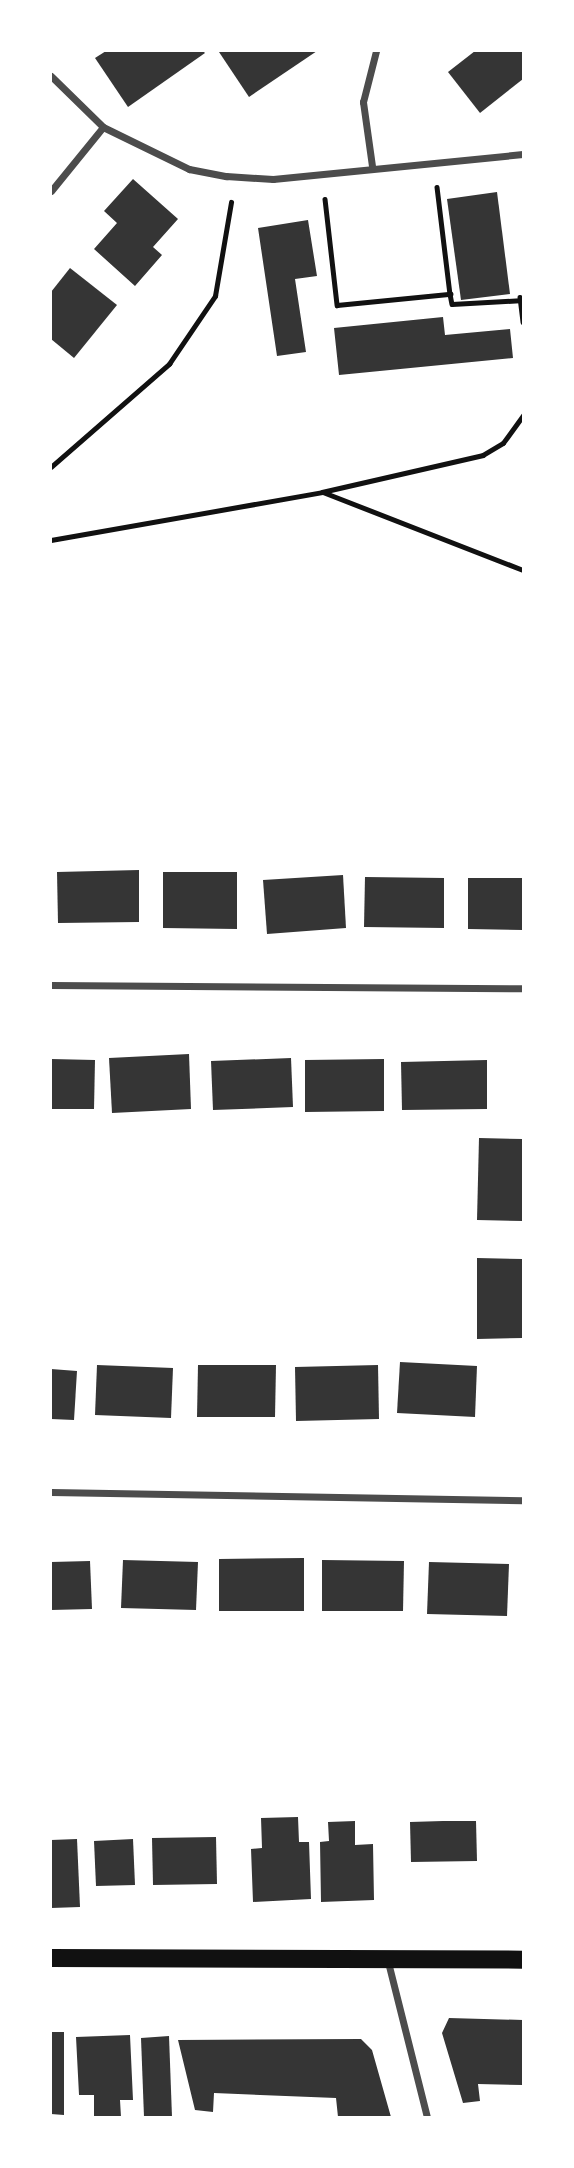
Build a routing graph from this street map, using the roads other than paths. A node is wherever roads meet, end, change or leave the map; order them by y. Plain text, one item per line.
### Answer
1 (376, 51) edge
2 (51, 76) edge
3 (103, 127) junction
4 (523, 154) edge
5 (372, 166) junction
6 (51, 191) edge
7 (51, 985) edge
8 (523, 988) edge
9 (51, 1492) edge
10 (523, 1500) edge
11 (51, 1958) edge
12 (387, 1958) junction
13 (523, 1960) edge
14 (427, 2117) edge

1 - 5 street
2 - 3 street
3 - 5 street
3 - 6 street
4 - 5 street
7 - 8 street
9 - 10 street
11 - 12 main road
12 - 13 main road
12 - 14 street

